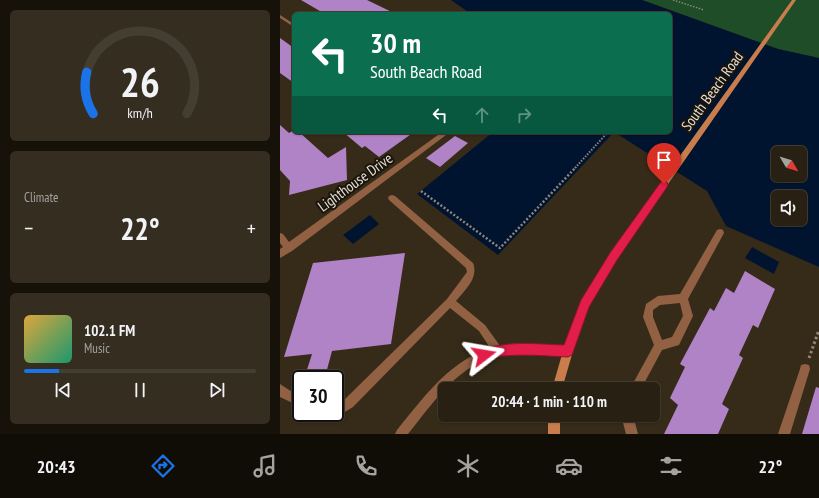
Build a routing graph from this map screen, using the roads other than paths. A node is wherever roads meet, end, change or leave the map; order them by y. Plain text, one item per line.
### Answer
1 (794, 0) edge
2 (280, 16) edge
3 (292, 25) edge
4 (442, 134) edge
5 (392, 198) dead end
6 (720, 233) dead end
7 (280, 237) edge
8 (289, 248) junction
9 (280, 254) edge
10 (683, 298) junction
11 (450, 302) junction
12 (659, 346) junction
13 (498, 350) junction
14 (568, 351) junction
15 (805, 369) road end
16 (559, 382) edge
17 (639, 382) edge
18 (280, 389) edge
19 (292, 398) edge
20 (344, 406) edge
21 (554, 422) edge
22 (629, 422) edge
23 (401, 434) edge
24 (554, 434) edge
25 (632, 434) edge
26 (784, 434) edge

1 - 14 street, South Beach Road
2 - 3 street
4 - 8 street, Lighthouse Drive
5 - 11 street
6 - 10 street
7 - 8 street
8 - 9 street, Lighthouse Drive
10 - 12 street
10 - 12 street
11 - 13 street
11 - 20 street
12 - 17 street
13 - 14 street
13 - 23 street
14 - 16 street, South Beach Road
15 - 26 street
18 - 19 street
21 - 24 street
22 - 25 street

